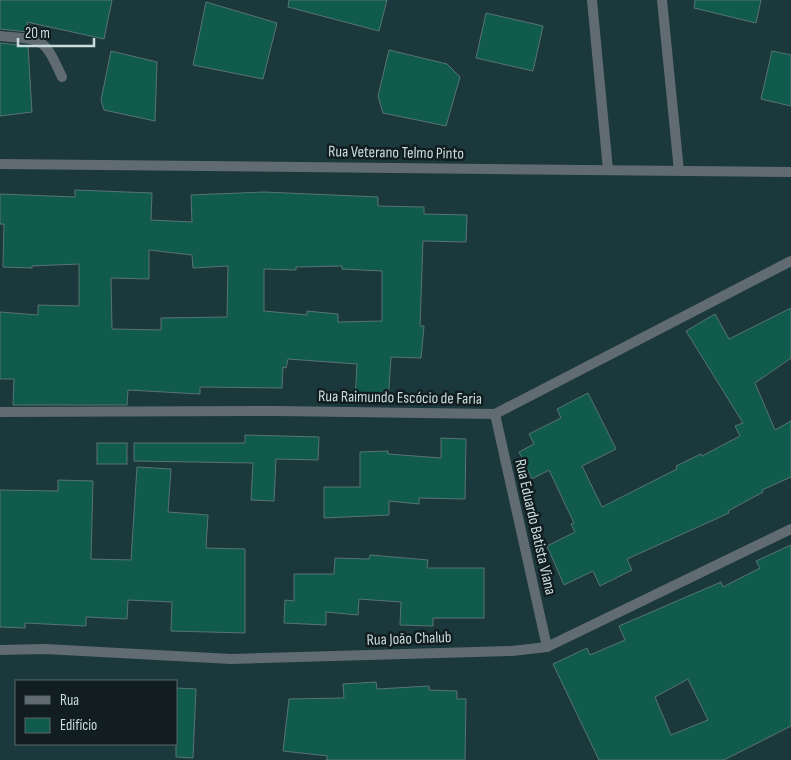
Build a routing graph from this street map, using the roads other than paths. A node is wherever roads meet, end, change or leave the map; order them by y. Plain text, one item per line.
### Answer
1 (592, 0) edge
2 (662, 0) edge
3 (0, 36) edge
4 (62, 77) dead end
5 (0, 164) edge
6 (608, 170) junction
7 (679, 171) junction
8 (791, 172) edge
9 (791, 261) edge
10 (0, 412) edge
11 (495, 414) junction
12 (791, 529) edge
13 (547, 647) junction
14 (0, 650) edge

1 - 6 street
2 - 7 street
3 - 4 street
5 - 6 street, Rua Veterano Telmo Pinto
6 - 7 street, Rua Veterano Telmo Pinto
7 - 8 street, Rua Veterano Telmo Pinto
9 - 11 street, Rua Raimundo Escócio de Faria
10 - 11 street, Rua Raimundo Escócio de Faria
11 - 13 street, Rua Eduardo Batista Viana
12 - 13 street, Rua João Chalub
13 - 14 street, Rua João Chalub

